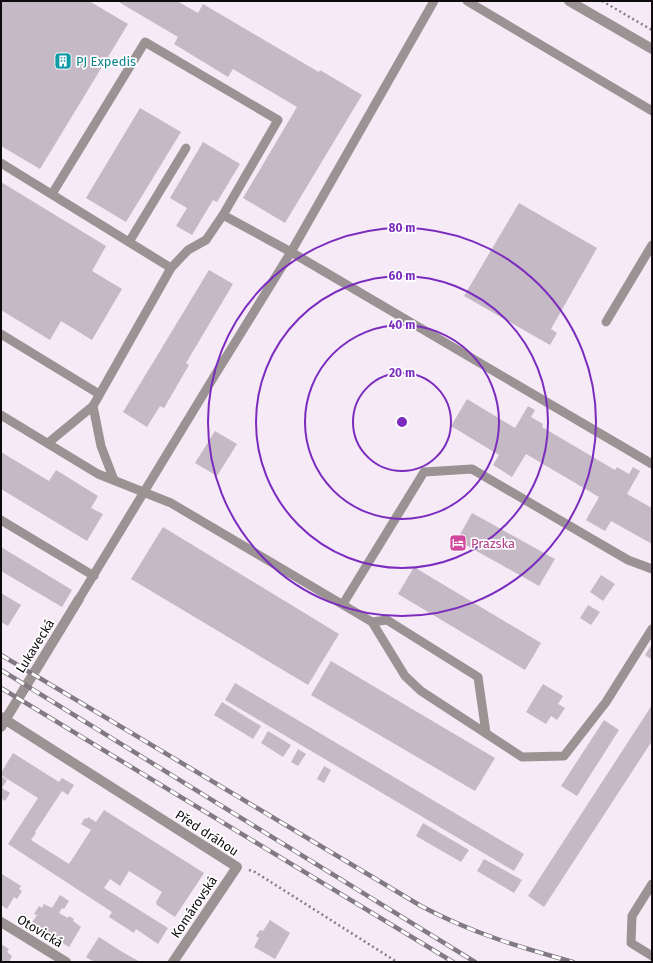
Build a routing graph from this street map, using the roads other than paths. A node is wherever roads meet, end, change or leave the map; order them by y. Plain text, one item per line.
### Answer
1 (434, 1) edge
2 (467, 1) edge
3 (569, 1) edge
4 (651, 46) edge
5 (652, 111) edge
6 (186, 148) dead end
7 (1, 163) edge
8 (52, 194) junction
9 (223, 215) junction
10 (129, 242) junction
11 (652, 245) edge
12 (291, 252) junction
13 (171, 268) junction
14 (606, 322) dead end
15 (1, 334) edge
16 (99, 394) junction
17 (93, 406) junction
18 (2, 419) edge
19 (48, 443) junction
20 (652, 464) edge
21 (114, 480) junction
22 (144, 493) junction
23 (1, 520) edge
24 (652, 569) edge
25 (94, 576) junction
26 (79, 599) joint
27 (343, 604) junction
28 (372, 622) junction
29 (652, 629) edge
30 (3, 721) edge
31 (486, 733) junction
32 (237, 868) joint
33 (652, 884) edge
34 (1, 922) edge
35 (652, 956) edge
36 (66, 962) edge
37 (173, 962) edge

1 - 12 lane
2 - 5 lane
3 - 4 street
6 - 10 lane
7 - 8 lane
8 - 9 lane
8 - 10 lane
9 - 12 lane
9 - 13 lane
10 - 13 lane
11 - 14 lane
12 - 20 lane
12 - 22 lane
13 - 16 lane
15 - 16 lane
16 - 17 lane
17 - 19 lane
17 - 21 lane
18 - 19 lane
19 - 21 lane
21 - 22 lane
22 - 25 lane
22 - 27 lane
23 - 25 lane
24 - 27 lane
25 - 26 lane
26 - 30 street, Lukavecká
27 - 28 lane
28 - 31 lane
28 - 31 lane
29 - 31 lane
30 - 32 street, Před dráhou
32 - 37 street, Komárovská
33 - 35 lane
34 - 36 street, Otovická

